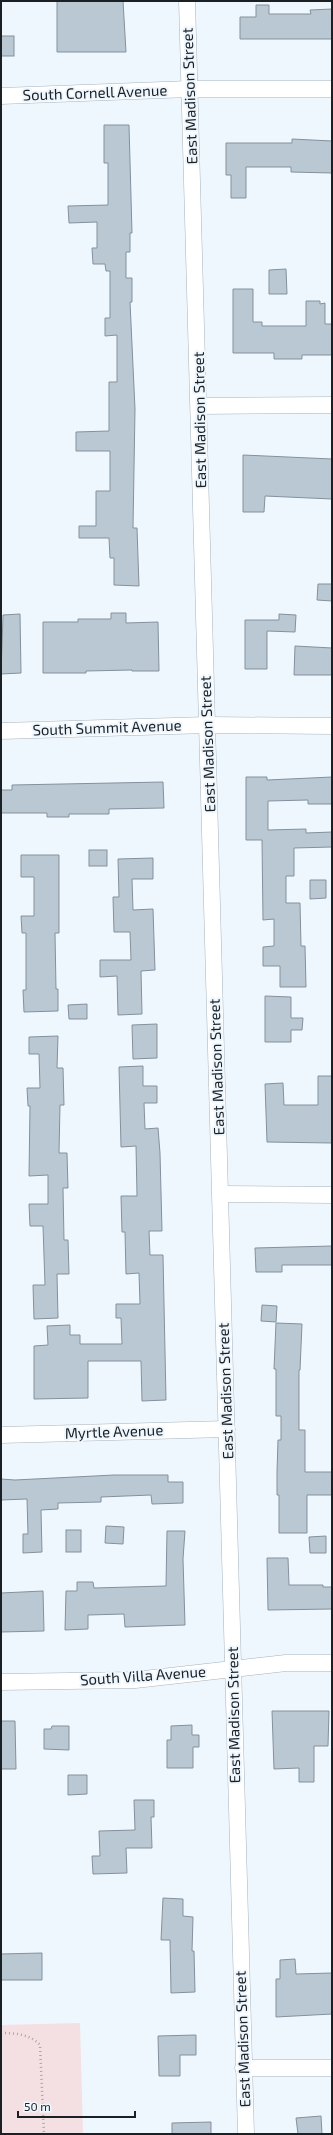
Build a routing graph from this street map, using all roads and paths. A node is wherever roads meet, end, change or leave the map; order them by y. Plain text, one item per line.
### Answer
1 (187, 1) edge
2 (190, 89) junction
3 (332, 89) edge
4 (1, 96) edge
5 (332, 405) edge
6 (200, 406) junction
7 (208, 725) junction
8 (332, 726) edge
9 (1, 731) edge
10 (220, 1194) junction
11 (332, 1195) edge
12 (227, 1429) junction
13 (1, 1435) edge
14 (332, 1664) edge
15 (233, 1670) junction
16 (1, 1682) edge
17 (1, 2033) edge
18 (243, 2068) junction
19 (332, 2068) edge
20 (44, 2134) edge
21 (246, 2134) edge

1 - 2 street, East Madison Street
2 - 3 street, South Cornell Avenue
2 - 4 street, South Cornell Avenue
2 - 6 street, East Madison Street
5 - 6 street
6 - 7 street, East Madison Street
7 - 8 street, South Summit Avenue
7 - 9 street, South Summit Avenue
7 - 10 street, East Madison Street
10 - 11 street
10 - 12 street, East Madison Street
12 - 13 street, Myrtle Avenue
12 - 15 street, East Madison Street
14 - 15 street, South Villa Avenue
15 - 16 street, South Villa Avenue
15 - 18 street, East Madison Street
17 - 20 path
18 - 19 street
18 - 21 street, East Madison Street

